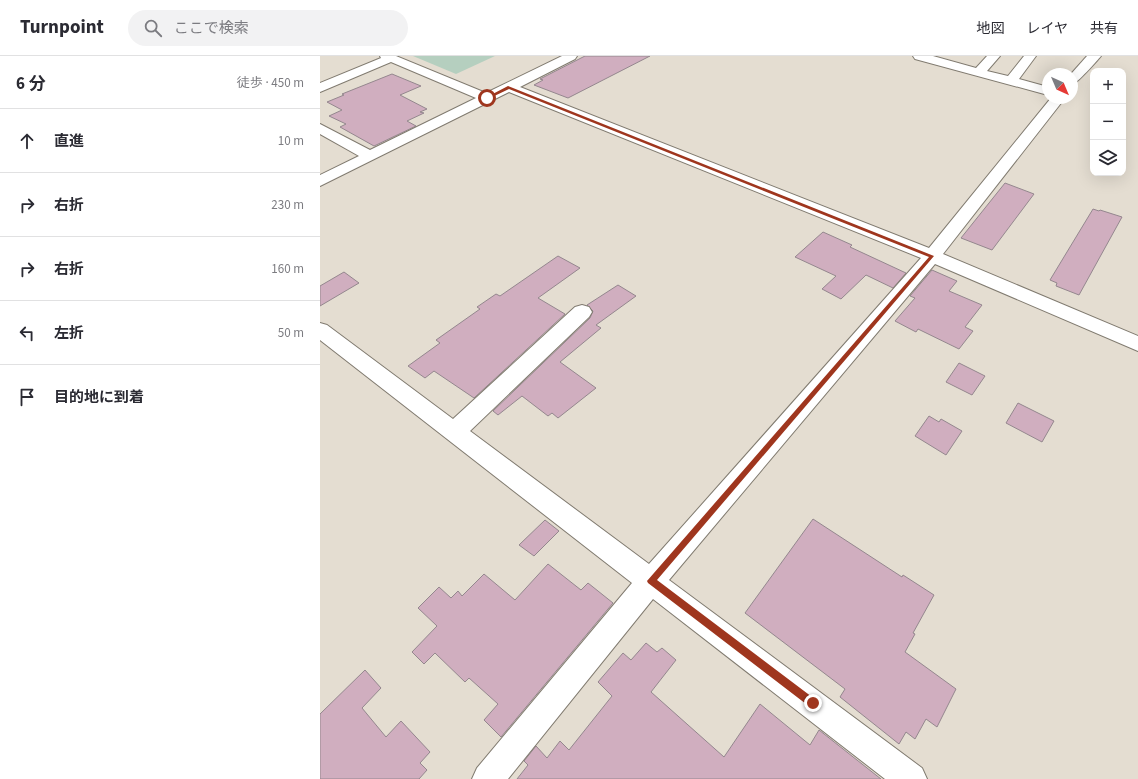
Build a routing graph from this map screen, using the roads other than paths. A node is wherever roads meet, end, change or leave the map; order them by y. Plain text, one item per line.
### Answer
1 (571, 56) edge
2 (919, 56) edge
3 (994, 56) edge
4 (1030, 56) edge
5 (1095, 56) edge
6 (388, 57) edge
7 (979, 72) junction
8 (1078, 74) edge
9 (1011, 81) junction
10 (509, 87) junction
11 (320, 88) edge
12 (1042, 89) edge
13 (487, 98) junction
14 (1053, 104) edge
15 (320, 128) edge
16 (370, 156) junction
17 (320, 181) edge
18 (932, 256) junction
19 (582, 312) dead end
20 (320, 330) edge
21 (1138, 344) edge
22 (454, 432) junction
23 (651, 581) junction
24 (488, 779) edge
25 (911, 779) edge

1 - 10 street
2 - 7 street
3 - 7 street
4 - 9 street
5 - 8 street
6 - 11 street
6 - 13 street
7 - 9 street
9 - 12 street
10 - 13 street
10 - 18 street
13 - 16 street
14 - 18 street
15 - 16 street
16 - 17 street
18 - 21 street
18 - 23 street
19 - 22 street
20 - 22 street
22 - 23 street
23 - 24 street
23 - 25 street

